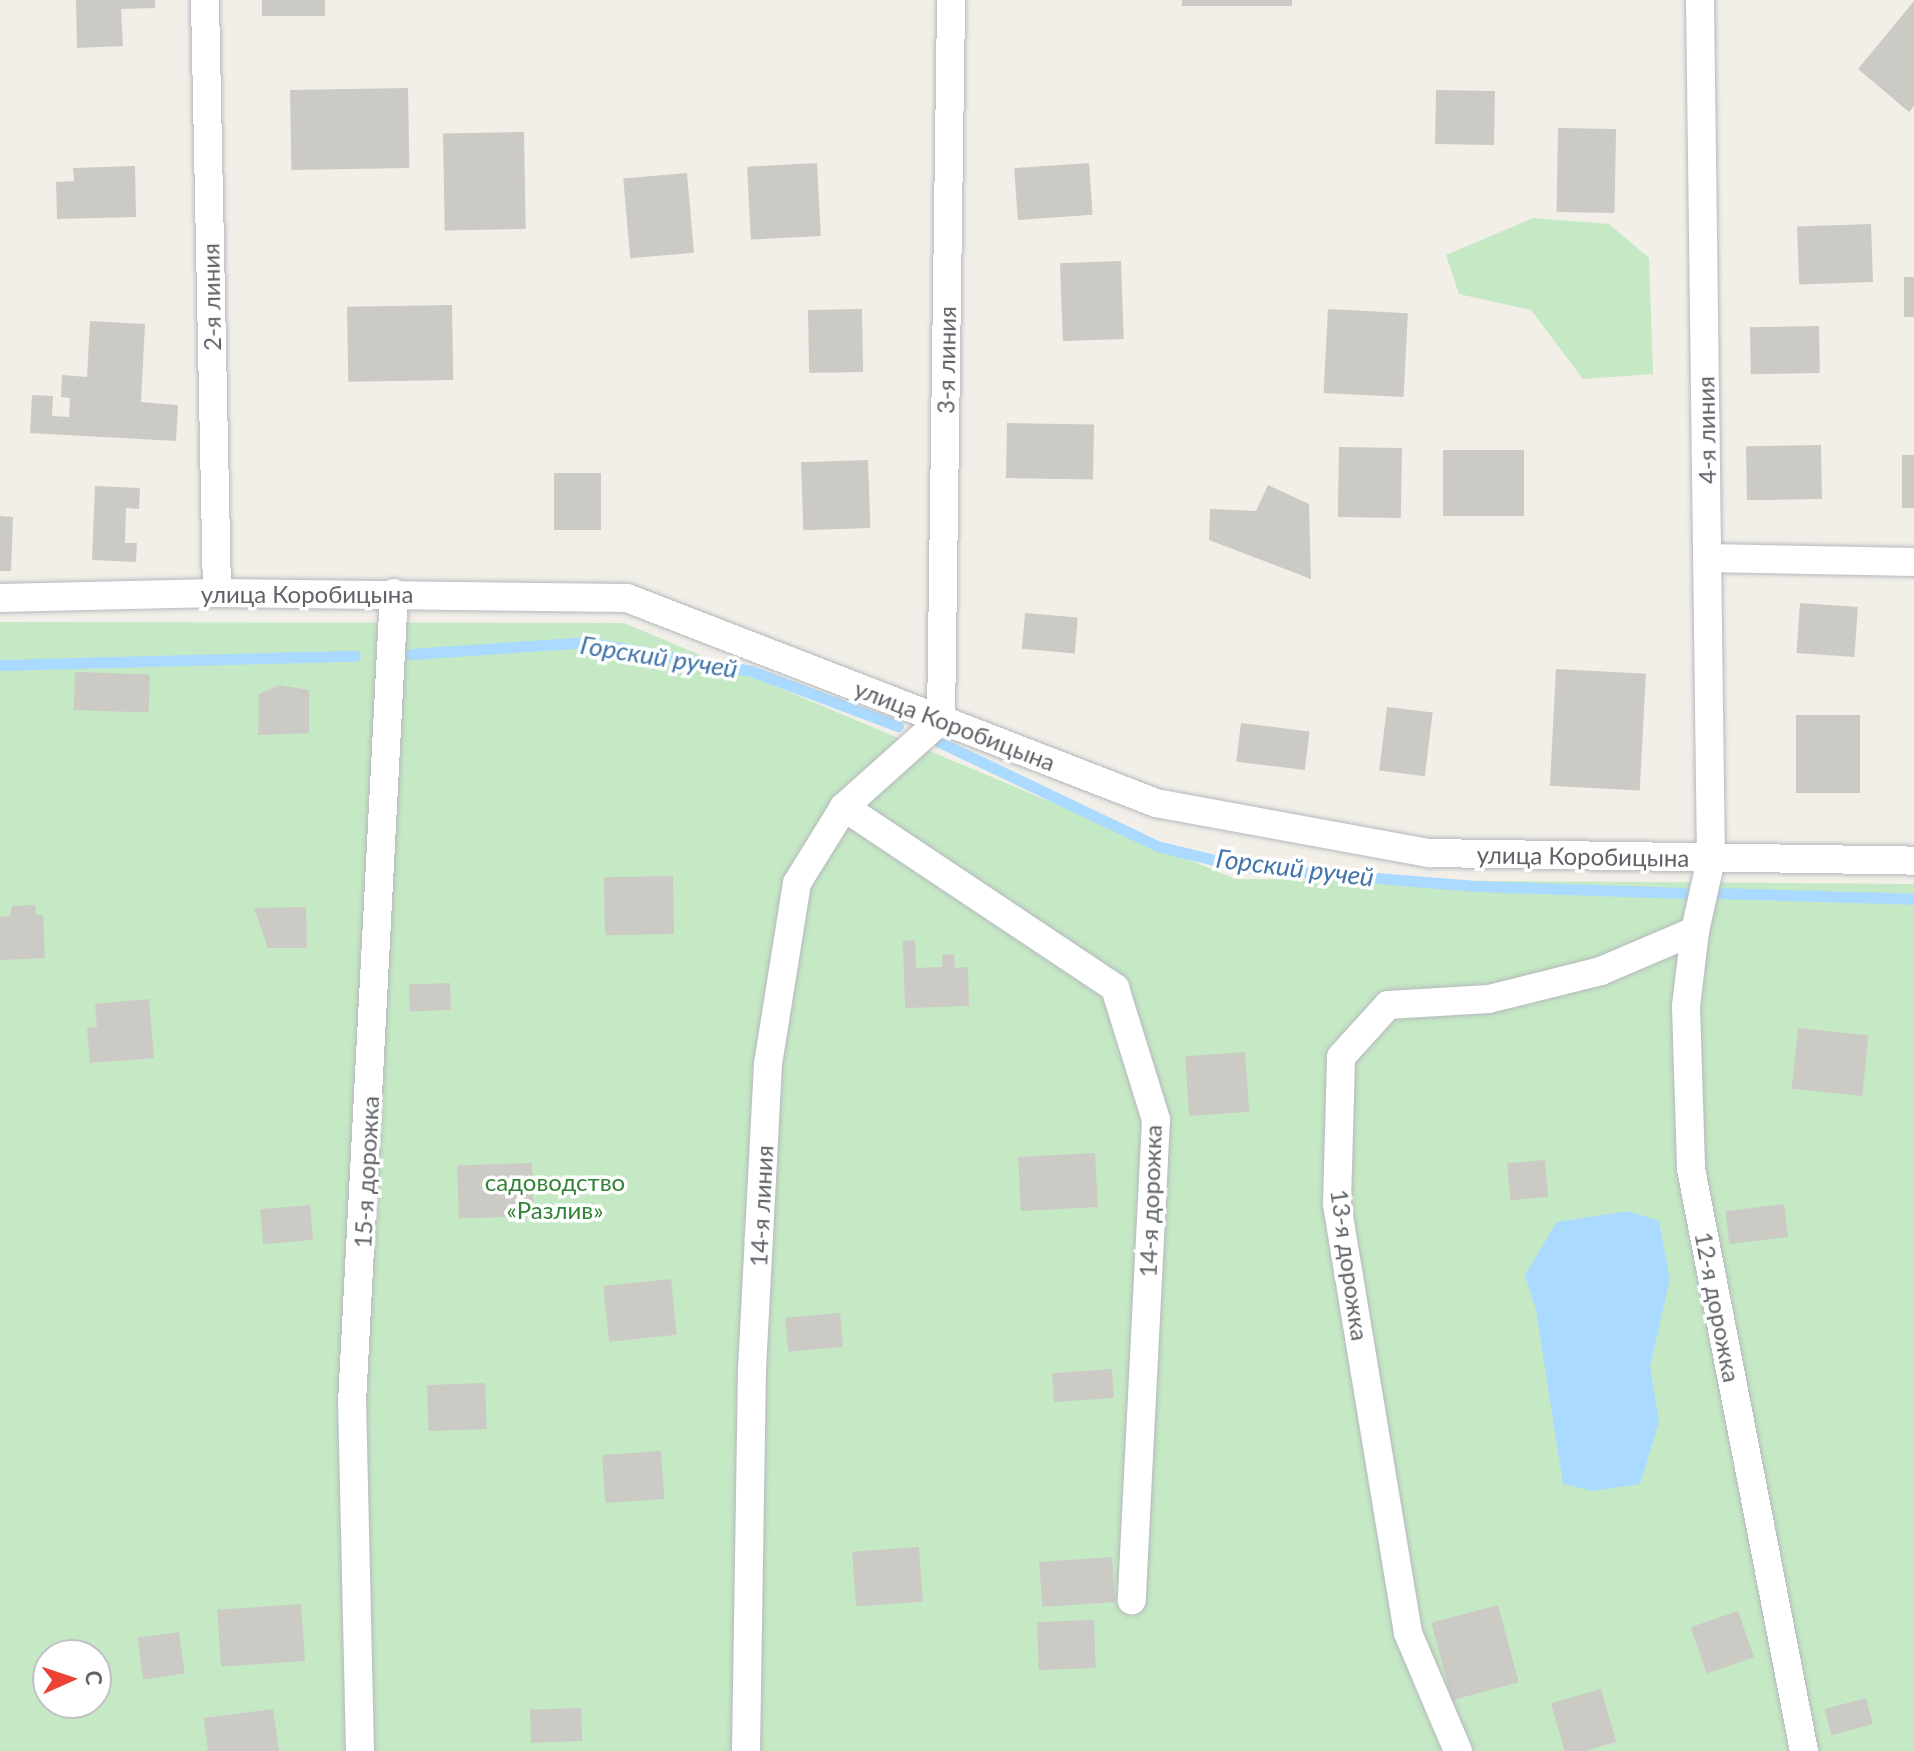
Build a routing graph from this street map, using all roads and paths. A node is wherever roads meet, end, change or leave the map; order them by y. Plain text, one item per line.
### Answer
1 (205, 0) edge
2 (951, 0) edge
3 (1700, 0) edge
4 (1707, 558) junction
5 (1914, 562) edge
6 (217, 593) junction
7 (394, 593) junction
8 (0, 598) edge
9 (941, 720) junction
10 (844, 807) junction
11 (1711, 859) junction
12 (1914, 861) edge
13 (1695, 931) junction
14 (1132, 1600) dead end
15 (360, 1751) edge
16 (746, 1751) edge
17 (1458, 1751) edge
18 (1804, 1751) edge

1 - 6 street, 2-я линия
2 - 9 street, 3-я линия
3 - 4 street, 4-я линия
4 - 5 street
4 - 11 street, 4-я линия
6 - 7 street, улица Коробицына
6 - 8 street, улица Коробицына
7 - 9 street, улица Коробицына
7 - 15 street, 15-я дорожка
9 - 10 street, 14-я линия
9 - 11 street, улица Коробицына
10 - 14 street, 14-я дорожка
10 - 16 street, 14-я линия
11 - 12 street, улица Коробицына
11 - 13 street, 12-я дорожка
13 - 17 street, 13-я дорожка
13 - 18 street, 12-я дорожка

